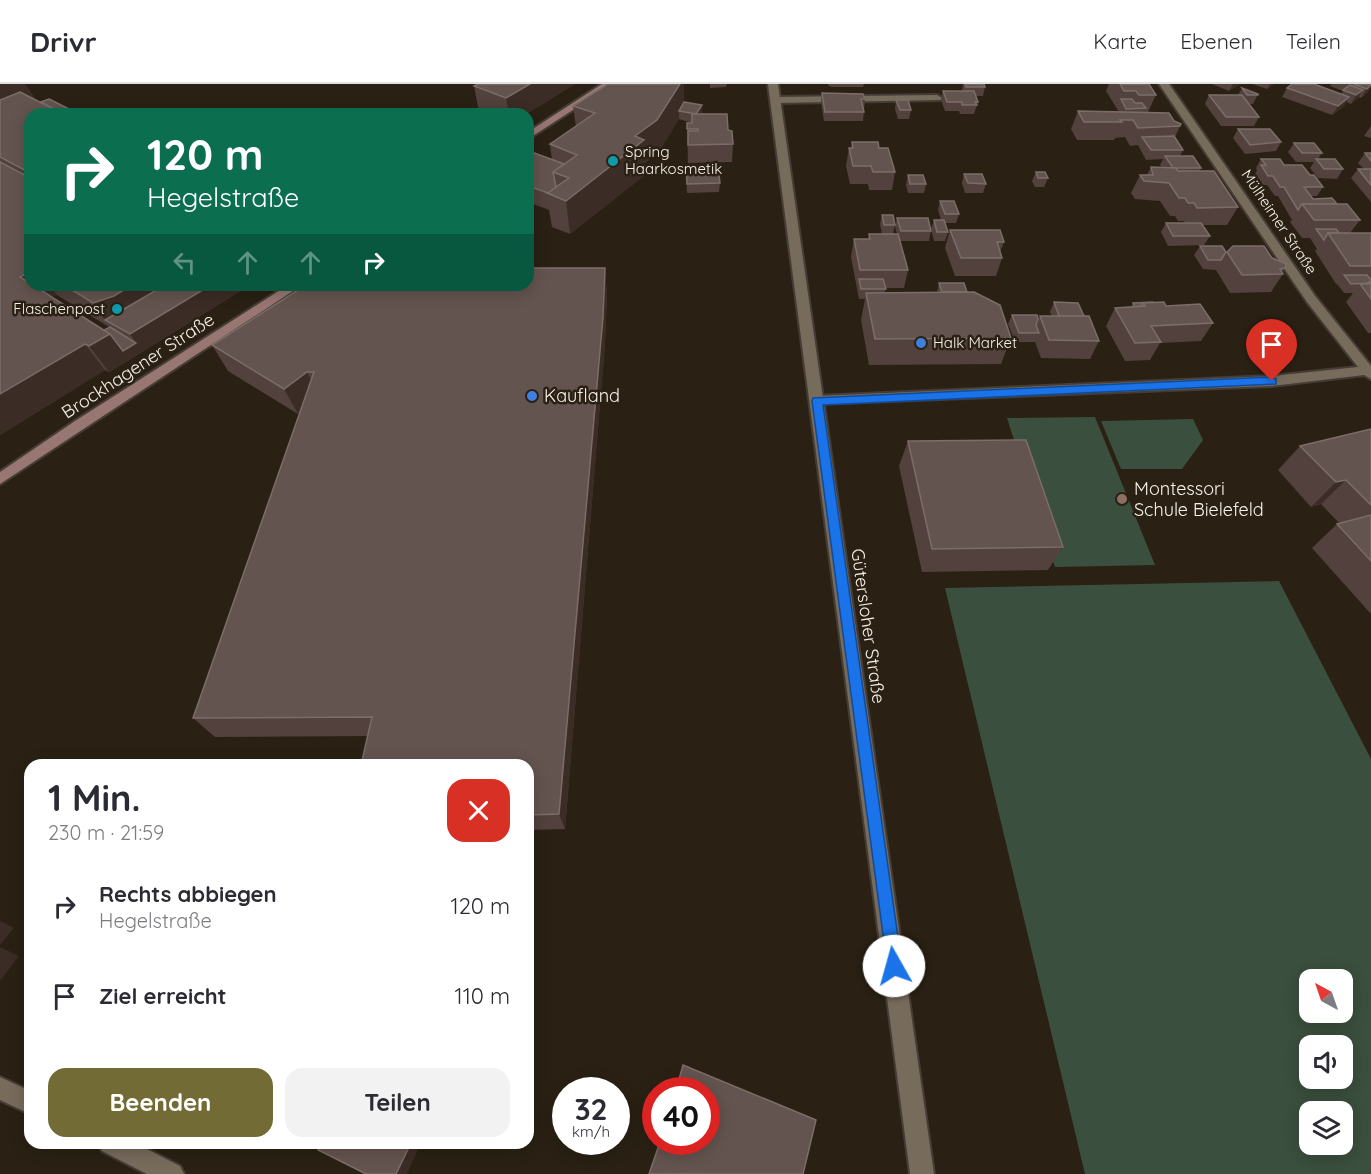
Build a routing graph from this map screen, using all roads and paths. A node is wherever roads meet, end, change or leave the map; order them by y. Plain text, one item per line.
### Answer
1 (608, 84) edge
2 (1164, 84) edge
3 (774, 92) edge
4 (937, 98) dead end
5 (534, 132) edge
6 (287, 291) edge
7 (1369, 372) edge
8 (817, 401) junction
9 (0, 479) edge
10 (0, 1088) edge
11 (24, 1100) edge
12 (122, 1149) edge
13 (172, 1174) edge
14 (922, 1174) edge

1 - 5 main road
2 - 7 street, Mülheimer Straße
3 - 4 street
3 - 8 street, Gütersloher Straße
6 - 9 main road, Brockhagener Straße
7 - 8 street
8 - 14 street, Gütersloher Straße
10 - 11 street
12 - 13 street

